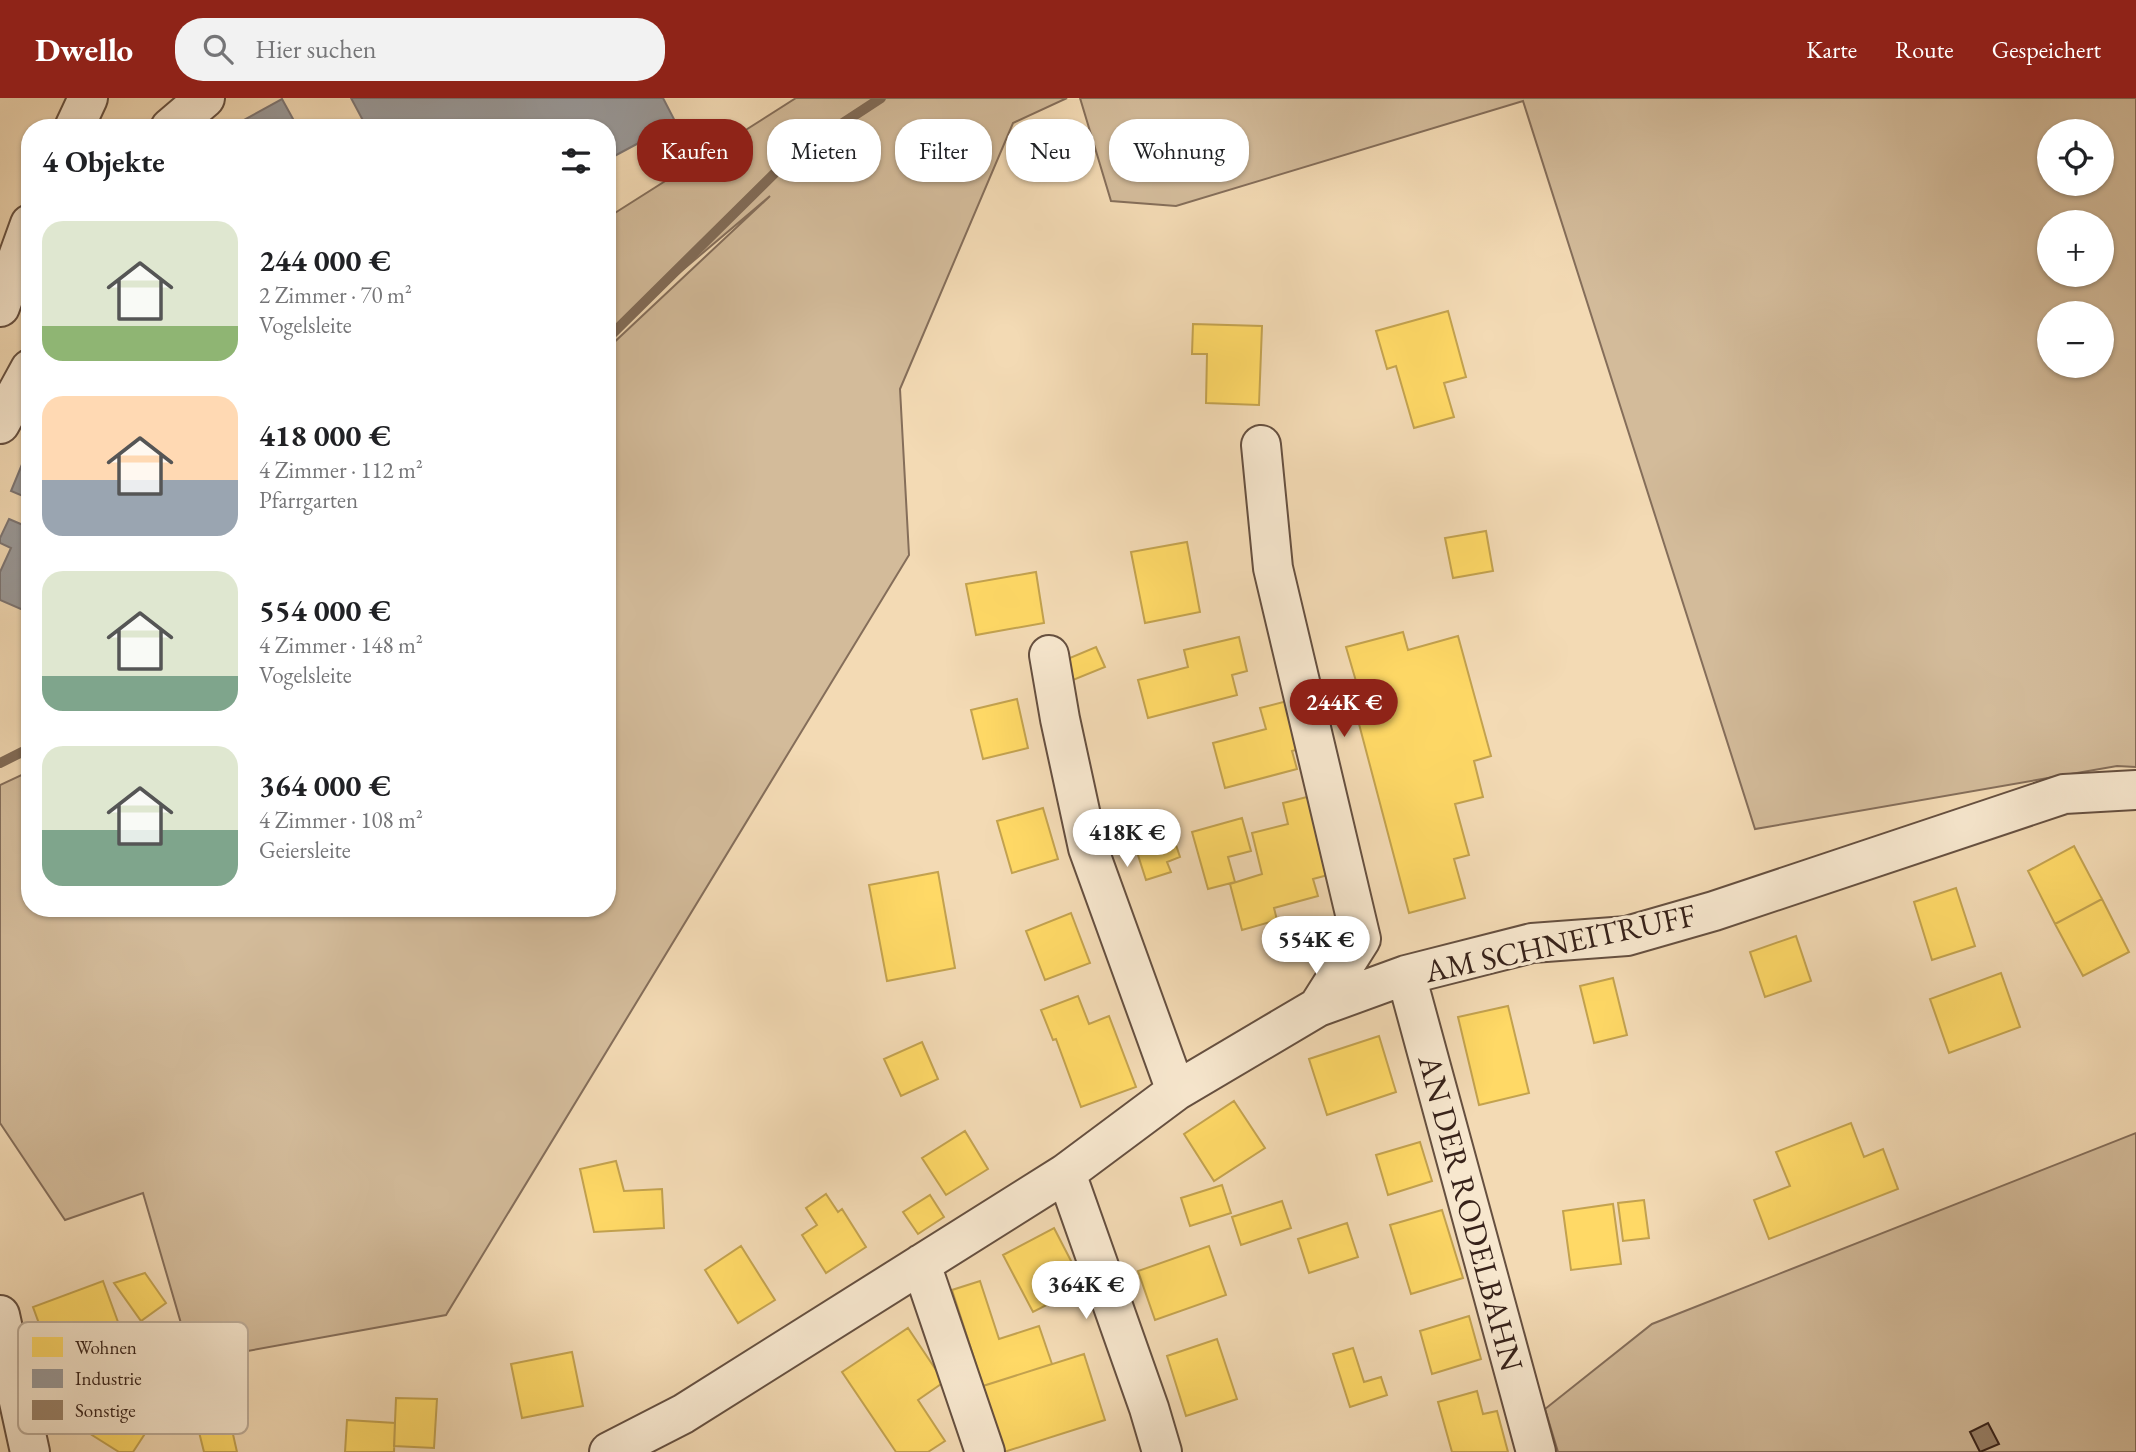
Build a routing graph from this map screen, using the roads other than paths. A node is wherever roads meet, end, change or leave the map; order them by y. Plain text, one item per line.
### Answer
1 (88, 98) edge
2 (205, 98) edge
3 (78, 119) edge
4 (180, 119) edge
5 (21, 249) edge
6 (0, 307) edge
7 (21, 386) edge
8 (0, 424) edge
9 (1261, 445) dead end
10 (1049, 655) dead end
11 (2136, 790) edge
12 (1406, 975) junction
13 (1318, 1007) junction
14 (1176, 1091) junction
15 (1066, 1173) junction
16 (921, 1264) junction
17 (0, 1315) edge
18 (18, 1403) edge
19 (24, 1434) edge
20 (0, 1442) edge
21 (28, 1452) edge
22 (609, 1452) edge
23 (985, 1452) edge
24 (1162, 1452) edge
25 (1536, 1452) edge

1 - 3 street
2 - 4 street
5 - 6 street
7 - 8 street
9 - 13 street
10 - 14 street
11 - 12 street, AM SCHNEITRUFF
12 - 13 street, AM SCHNEITRUFF
12 - 25 street, AN DER RODELBAHN
13 - 14 street, AM SCHNEITRUFF
14 - 15 street, AM SCHNEITRUFF
15 - 16 street, AM SCHNEITRUFF
15 - 24 street
16 - 22 street, AM SCHNEITRUFF
16 - 23 street
17 - 18 street
19 - 21 street
20 - 21 street

